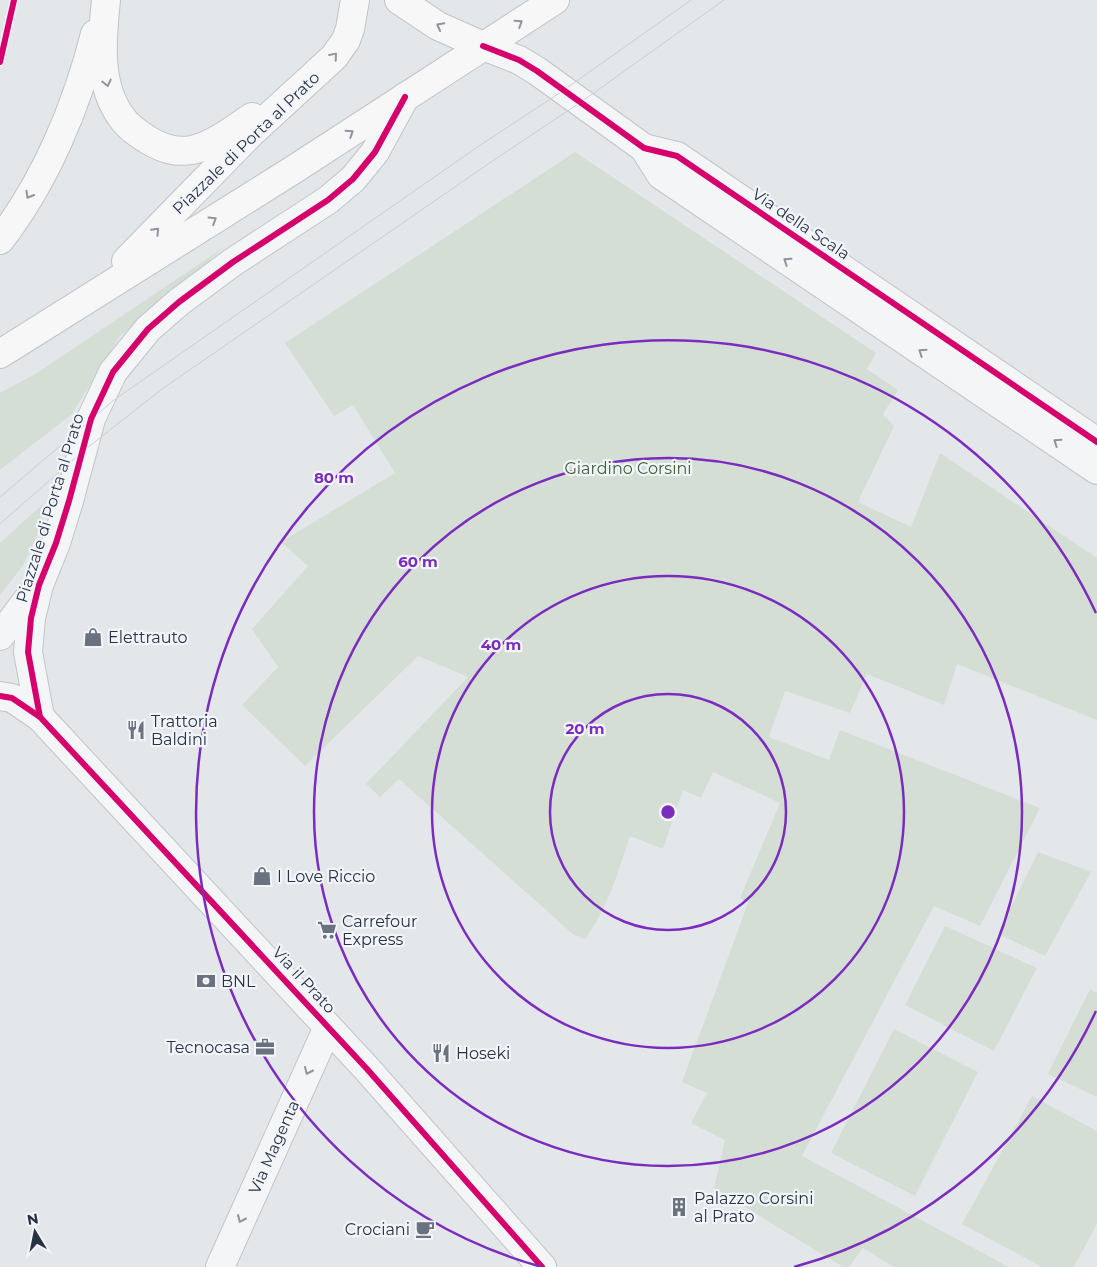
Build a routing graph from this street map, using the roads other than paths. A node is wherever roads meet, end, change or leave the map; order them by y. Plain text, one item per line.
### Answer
1 (105, 0) edge
2 (355, 0) edge
3 (399, 0) edge
4 (555, 0) edge
5 (483, 46) junction
6 (314, 75) junction
7 (405, 97) junction
8 (644, 148) junction
9 (0, 240) edge
10 (68, 311) junction
11 (0, 354) edge
12 (1097, 442) edge
13 (1097, 470) edge
14 (39, 585) junction
15 (0, 636) edge
16 (0, 696) edge
17 (40, 717) junction
18 (328, 1027) junction
19 (220, 1267) edge
20 (542, 1267) edge

1 -> 6 main road
1 -> 9 main road
6 -> 2 main road, Piazzale di Porta al Prato
5 -> 3 main road
5 -> 4 main road
5 - 7 main road
5 - 8 street, Via della Scala
10 -> 6 main road, Piazzale di Porta al Prato
10 -> 7 main road
7 - 14 street, Piazzale di Porta al Prato
8 - 12 street, Via della Scala
13 -> 8 street, Via della Scala
10 - 11 main road
14 - 15 street, Piazzale di Porta al Prato
14 - 17 street, Piazzale di Porta al Prato
16 - 17 street
17 - 18 street, Via il Prato
18 -> 19 street, Via Magenta
18 - 20 street, Via il Prato

